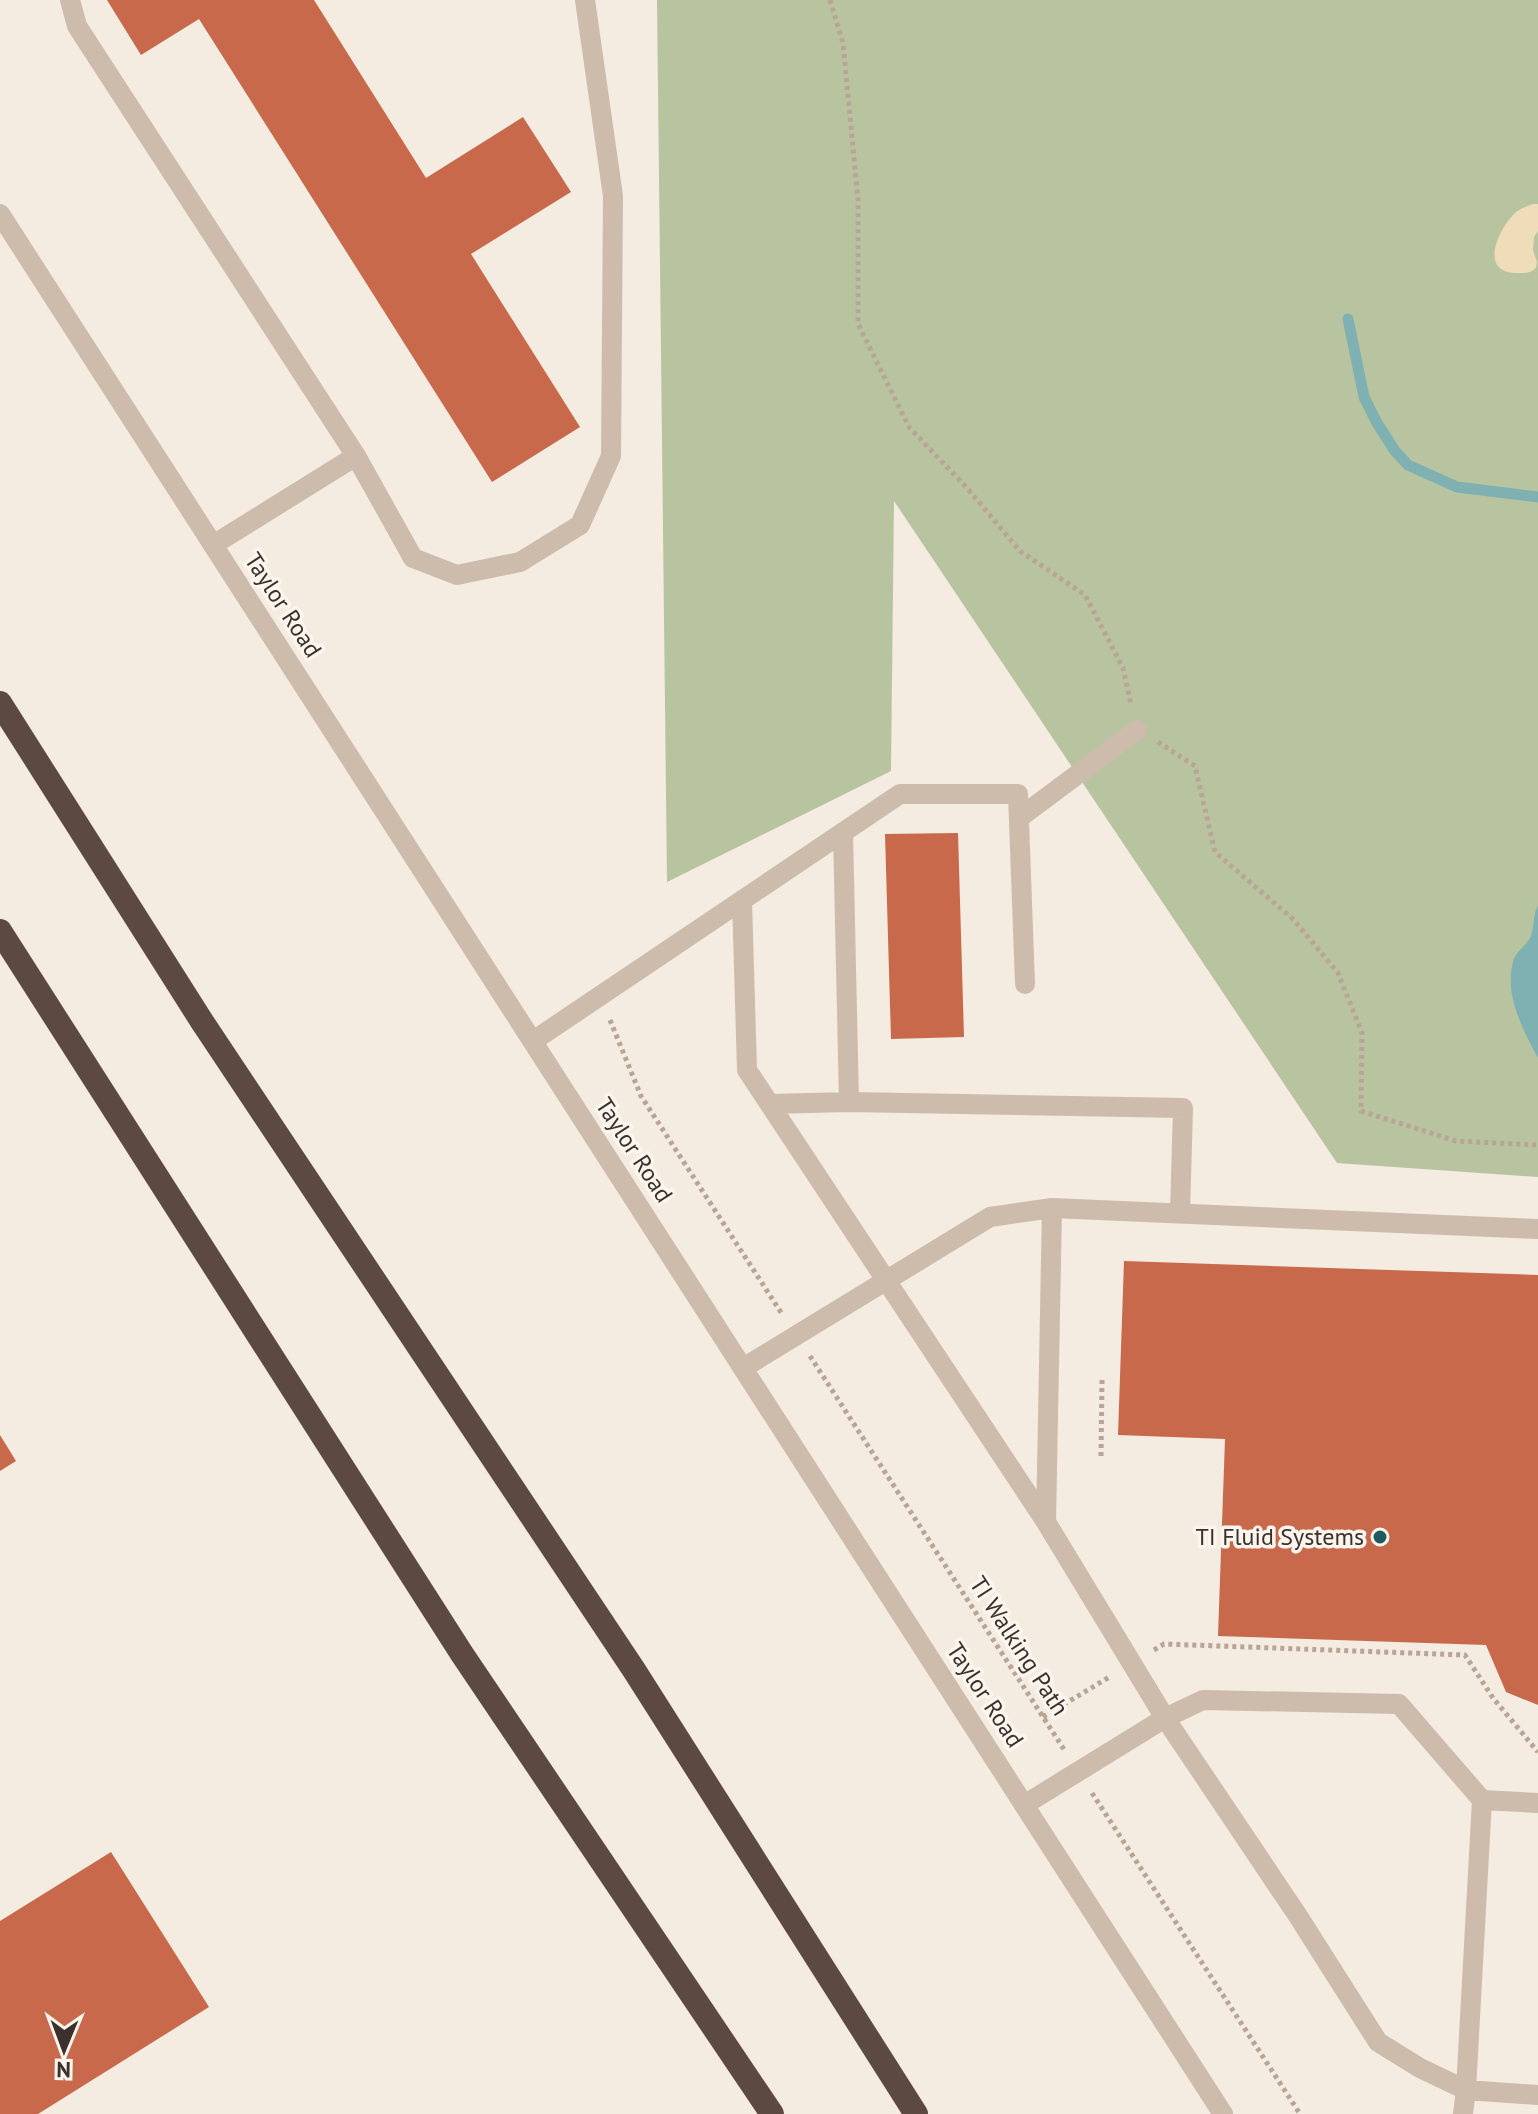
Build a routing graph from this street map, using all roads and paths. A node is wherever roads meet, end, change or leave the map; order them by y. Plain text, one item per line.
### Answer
1 (70, 0) edge
2 (585, 0) edge
3 (830, 0) edge
4 (0, 214) edge
5 (356, 456) junction
6 (213, 545) junction
7 (0, 703) edge
8 (1137, 730) junction
9 (1019, 818) junction
10 (843, 832) junction
11 (742, 900) junction
12 (0, 931) edge
13 (1025, 984) dead end
14 (600, 996) junction
15 (533, 1041) junction
16 (849, 1102) junction
17 (770, 1104) junction
18 (1538, 1145) edge
19 (1052, 1208) junction
20 (1180, 1213) junction
21 (1538, 1229) edge
22 (886, 1281) junction
23 (796, 1335) junction
24 (743, 1368) junction
25 (1102, 1380) dead end
26 (1101, 1456) dead end
27 (1046, 1522) junction
28 (1131, 1663) junction
29 (1043, 1717) junction
30 (1165, 1718) junction
31 (1538, 1752) edge
32 (1078, 1771) junction
33 (1482, 1800) junction
34 (1538, 1803) edge
35 (1024, 1805) junction
36 (1466, 2090) junction
37 (1538, 2095) edge
38 (772, 2114) edge
39 (916, 2114) edge
40 (1223, 2114) edge
41 (1300, 2114) edge
42 (1463, 2114) edge

1 - 5 street
2 - 5 street
3 - 8 path
4 - 6 street, Taylor Road
5 - 6 street
6 - 15 street, Taylor Road
7 - 39 highway
8 - 9 street
8 - 18 path
9 - 10 street
9 - 13 street
10 - 11 street
10 - 16 street
11 - 14 street
11 - 17 street
12 - 38 highway
14 - 15 street
14 - 23 path, TI Walking Path
15 - 24 street, Taylor Road
16 - 17 street
16 - 20 street
17 - 22 street
19 - 20 street
19 - 22 street
19 - 27 street
20 - 21 street
22 - 23 street
22 - 27 street
23 - 24 street
23 - 29 path, TI Walking Path
24 - 35 street, Taylor Road
25 - 26 path
27 - 28 street
28 - 29 path
28 - 30 street
28 - 31 path
29 - 32 path, TI Walking Path
30 - 32 street
30 - 33 street
30 - 36 street
32 - 35 street
32 - 41 path, TI Walking Path
33 - 34 street
33 - 36 street
35 - 40 street, Taylor Road
36 - 37 street
36 - 42 street

